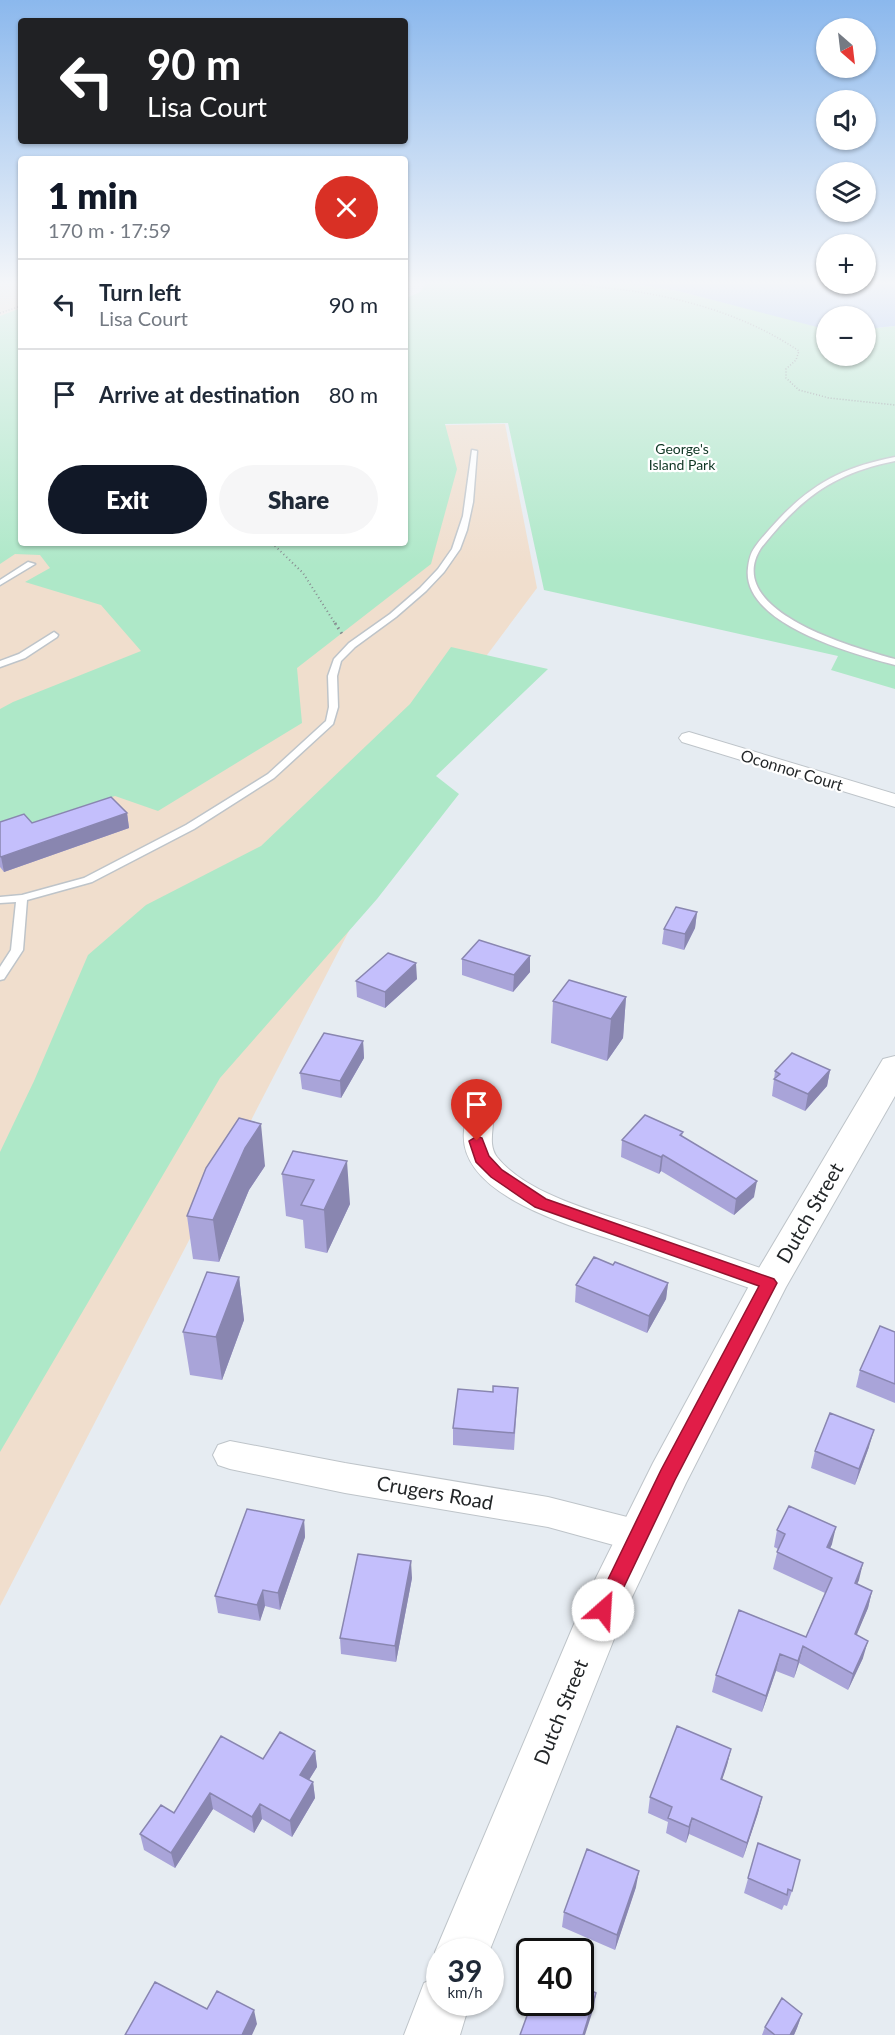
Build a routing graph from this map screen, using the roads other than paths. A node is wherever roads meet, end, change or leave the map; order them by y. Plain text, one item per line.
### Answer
1 (474, 451) dead end
2 (895, 459) edge
3 (31, 564) dead end
4 (0, 583) edge
5 (54, 635) dead end
6 (895, 662) edge
7 (0, 664) edge
8 (689, 738) dead end
9 (895, 801) edge
10 (22, 898) junction
11 (0, 900) edge
12 (0, 976) edge
13 (895, 1067) edge
14 (480, 1111) dead end
15 (769, 1283) junction
16 (230, 1455) dead end
17 (639, 1536) junction
18 (468, 1938) edge
19 (438, 2016) edge
20 (432, 2035) edge

1 - 10 lane
2 - 6 lane
3 - 4 lane
5 - 7 lane
8 - 9 street, Oconnor Court
10 - 11 lane
10 - 12 lane
13 - 15 street, Dutch Street
14 - 15 street
15 - 17 street, Dutch Street
16 - 17 street, Crugers Road
17 - 18 street, Dutch Street
19 - 20 street

